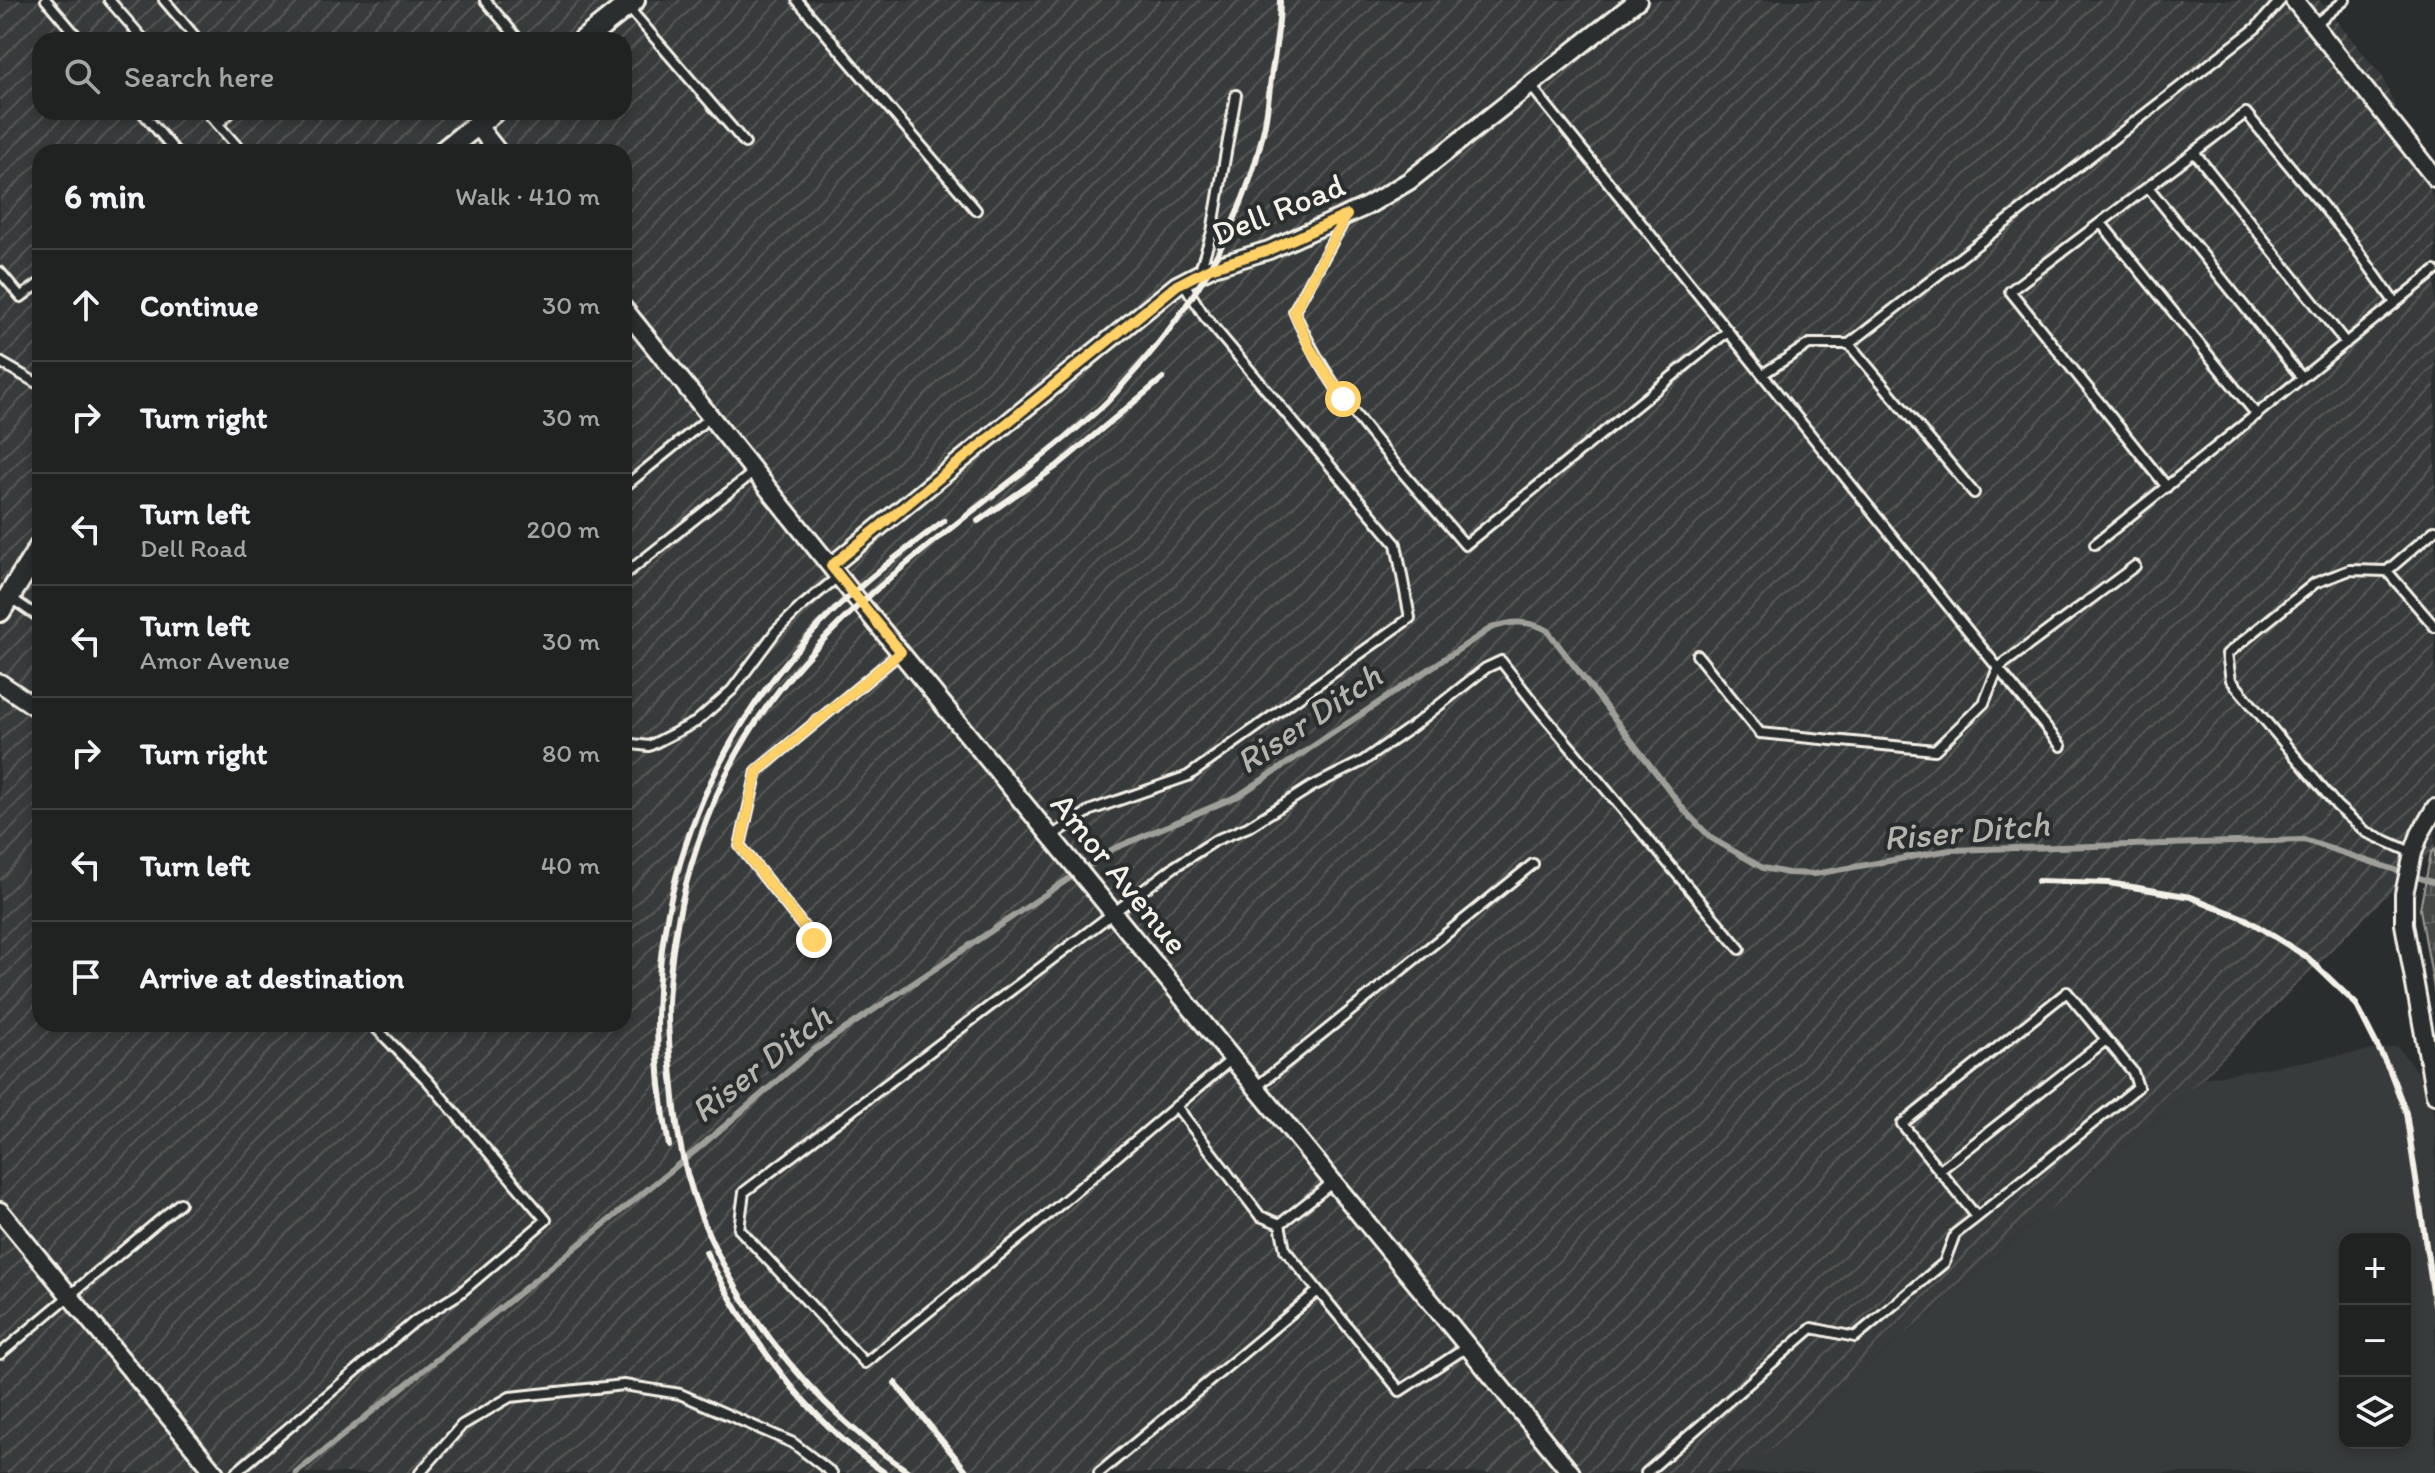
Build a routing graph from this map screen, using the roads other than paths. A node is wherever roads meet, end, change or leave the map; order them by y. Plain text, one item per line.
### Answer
1 (46, 0) edge
2 (109, 0) edge
3 (164, 0) edge
4 (485, 0) edge
5 (797, 0) edge
6 (1638, 0) edge
7 (2281, 0) edge
8 (2294, 0) edge
9 (2345, 0) edge
10 (630, 3) edge
11 (2314, 25) junction
12 (73, 32) edge
13 (137, 32) edge
14 (191, 32) edge
15 (512, 32) edge
16 (594, 32) edge
17 (1530, 85) junction
18 (1236, 95) dead end
19 (149, 120) edge
20 (214, 120) edge
21 (222, 120) edge
22 (483, 120) edge
23 (486, 120) edge
24 (218, 124) junction
25 (745, 143) dead end
26 (169, 144) edge
27 (235, 144) edge
28 (453, 144) edge
29 (495, 144) edge
30 (2194, 152) junction
31 (2435, 178) edge
32 (2148, 187) junction
33 (976, 210) dead end
34 (1347, 215) junction
35 (2101, 223) junction
36 (2435, 271) edge
37 (0, 272) edge
38 (1199, 274) junction
39 (1183, 282) junction
40 (32, 289) edge
41 (2395, 303) junction
42 (632, 319) edge
43 (1728, 331) junction
44 (2346, 343) junction
45 (1849, 344) junction
46 (0, 362) edge
47 (1763, 374) junction
48 (2302, 378) junction
49 (32, 380) edge
50 (2257, 415) junction
51 (710, 416) junction
52 (754, 471) junction
53 (632, 480) edge
54 (2167, 487) junction
55 (1974, 493) dead end
56 (2435, 530) edge
57 (2095, 544) dead end
58 (32, 560) edge
59 (2135, 566) dead end
60 (632, 569) edge
61 (835, 571) junction
62 (2387, 571) junction
63 (4, 604) edge
64 (32, 615) edge
65 (2435, 627) edge
66 (901, 652) junction
67 (1697, 655) dead end
68 (1998, 668) junction
69 (0, 683) edge
70 (32, 705) edge
71 (632, 744) edge
72 (2061, 746) dead end
73 (2435, 808) edge
74 (1052, 836) junction
75 (2413, 853) junction
76 (1533, 864) dead end
77 (1114, 913) junction
78 (814, 940) dead end
79 (1740, 949) dead end
80 (380, 1032) edge
81 (2106, 1040) junction
82 (1233, 1058) junction
83 (1256, 1087) junction
84 (2435, 1095) edge
85 (1176, 1106) junction
86 (1939, 1171) junction
87 (1334, 1182) junction
88 (180, 1203) dead end
89 (0, 1211) edge
90 (1977, 1217) junction
91 (1280, 1224) junction
92 (1318, 1291) junction
93 (69, 1295) junction
94 (1468, 1346) junction
95 (0, 1354) edge
96 (215, 1473) edge
97 (235, 1473) edge
98 (420, 1473) edge
99 (832, 1473) edge
100 (1099, 1473) edge
101 (1571, 1473) edge
102 (1646, 1473) edge

1 - 12 lane
2 - 13 lane
3 - 14 lane
4 - 15 lane
5 - 33 lane
6 - 17 street, Dell Road
7 - 45 lane
8 - 11 street
9 - 11 lane
10 - 16 street
10 - 25 lane
11 - 31 street
17 - 34 street, Dell Road
17 - 43 lane
18 - 38 lane
19 - 26 lane
20 - 24 lane
21 - 24 lane
22 - 28 street
23 - 29 street
24 - 27 lane
30 - 32 lane
30 - 41 lane
30 - 44 lane
32 - 35 lane
32 - 48 lane
34 - 38 street, Dell Road
34 - 43 lane
35 - 50 lane
35 - 54 lane
36 - 41 lane
37 - 40 lane
38 - 39 street, Dell Road
39 - 61 street, Dell Road
39 - 74 lane
41 - 44 lane
42 - 51 street, Amor Avenue
43 - 47 lane
44 - 48 lane
45 - 47 lane
45 - 55 lane
46 - 49 lane
47 - 68 lane
48 - 50 lane
50 - 54 lane
51 - 52 street, Amor Avenue
51 - 53 lane
52 - 60 lane
52 - 61 street, Amor Avenue
54 - 57 lane
56 - 62 lane
58 - 63 street
59 - 68 lane
61 - 66 street, Amor Avenue
61 - 71 lane
62 - 65 lane
62 - 75 lane
63 - 64 lane
66 - 74 street, Amor Avenue
66 - 78 lane
67 - 68 lane
68 - 72 lane
69 - 70 street
73 - 75 street
74 - 77 street, Amor Avenue
75 - 84 street
76 - 83 lane
77 - 79 lane
77 - 82 street, Amor Avenue
77 - 85 lane
80 - 97 lane
81 - 86 lane
81 - 86 lane
81 - 90 lane
82 - 83 street, Amor Avenue
82 - 85 lane
83 - 87 street, Amor Avenue
85 - 91 lane
86 - 90 lane
87 - 91 lane
87 - 94 street, Amor Avenue
88 - 93 lane
89 - 93 street
90 - 102 lane
91 - 92 lane
92 - 94 lane
92 - 100 lane
93 - 95 lane
93 - 96 street
94 - 101 street, Amor Avenue
98 - 99 lane

